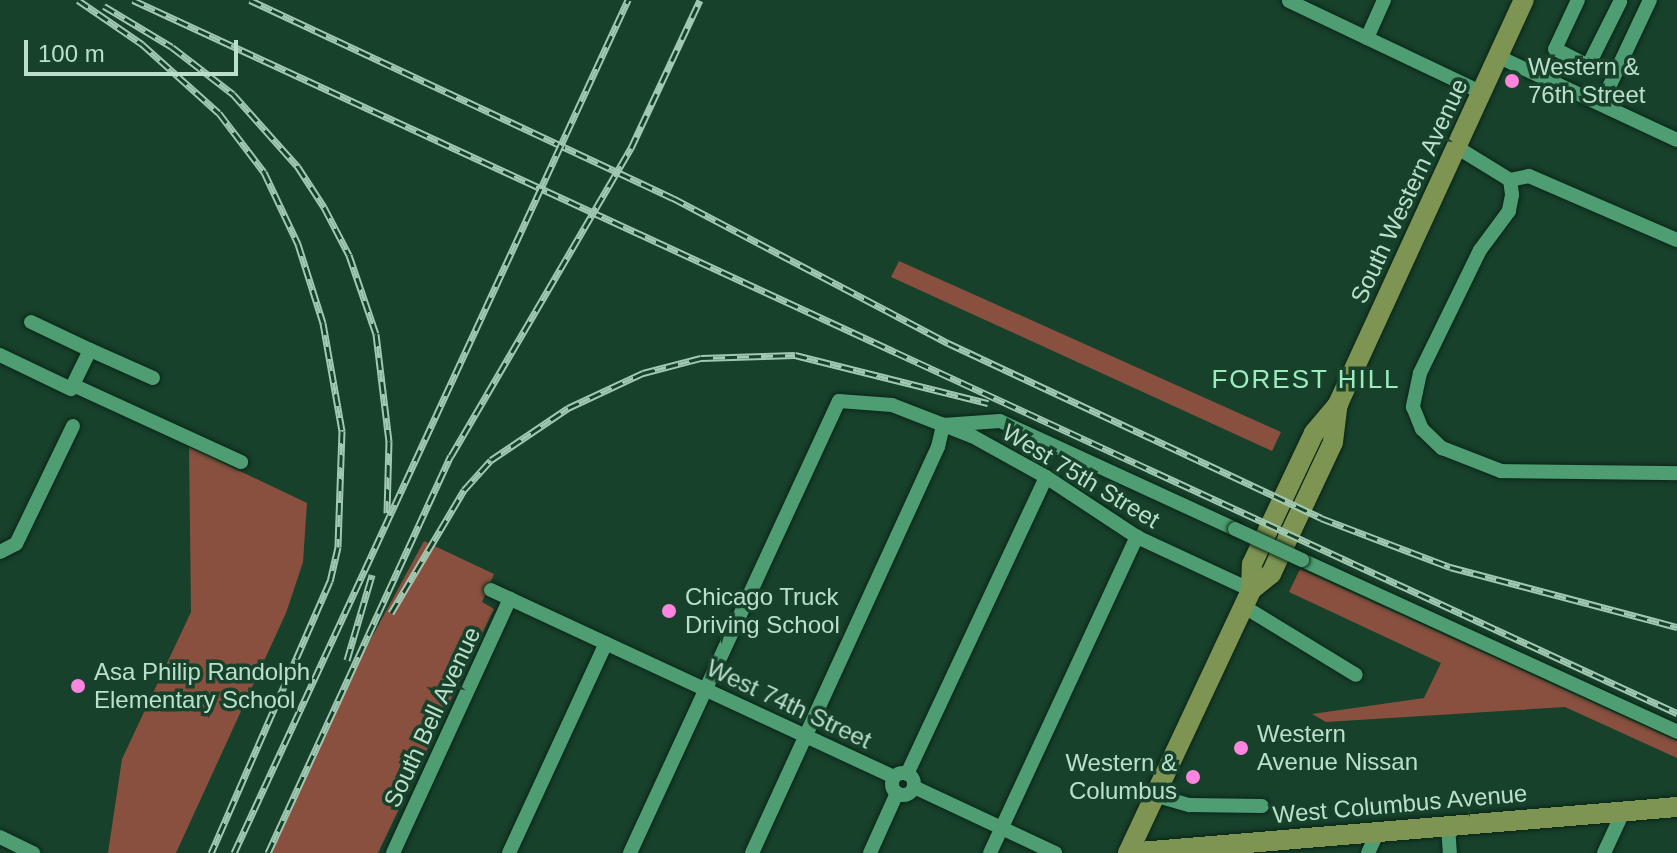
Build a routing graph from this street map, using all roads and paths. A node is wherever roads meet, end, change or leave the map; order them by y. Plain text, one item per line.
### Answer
1 (1384, 0) edge
2 (1524, 0) edge
3 (1578, 0) edge
4 (1650, 0) edge
5 (1289, 1) edge
6 (1620, 2) edge
7 (1367, 38) junction
8 (1499, 57) junction
9 (1483, 93) junction
10 (1601, 104) junction
11 (1677, 140) edge
12 (1458, 148) junction
13 (1510, 180) junction
14 (1677, 240) edge
15 (31, 322) dead end
16 (90, 350) junction
17 (0, 355) edge
18 (153, 378) dead end
19 (71, 389) dead end
20 (943, 425) junction
21 (73, 426) dead end
22 (241, 462) dead end
23 (1677, 473) edge
24 (1046, 477) junction
25 (1137, 537) junction
26 (0, 552) edge
27 (491, 590) dead end
28 (1247, 598) junction
29 (510, 599) junction
30 (606, 643) junction
31 (1356, 675) dead end
32 (705, 690) junction
33 (1677, 732) edge
34 (806, 737) junction
35 (905, 779) junction
36 (1154, 795) junction
37 (1262, 806) dead end
38 (1677, 807) edge
39 (1623, 812) junction
40 (1448, 826) junction
41 (1002, 828) junction
42 (1378, 832) junction
43 (0, 837) edge
44 (33, 853) edge
45 (393, 853) edge
46 (509, 853) edge
47 (630, 853) edge
48 (752, 853) edge
49 (870, 853) edge
50 (990, 853) edge
51 (1055, 853) edge
52 (1128, 853) edge
53 (1368, 853) edge
54 (1450, 853) edge
55 (1604, 853) edge

1 - 7 street
2 - 8 main road, South Western Avenue
3 - 6 street
4 - 10 street
5 - 7 street
7 - 9 street
8 - 9 main road, South Western Avenue
8 - 10 street
9 - 12 main road, South Western Avenue
10 - 11 street
12 - 13 street
12 - 28 main road, South Western Avenue
13 - 14 street
13 - 23 street
15 - 16 street
16 - 18 street
16 - 22 street
17 - 19 street
20 - 24 street, West 75th Street
20 - 32 street, West 75th Street
20 - 33 street, bridge
20 - 34 street
21 - 26 street
24 - 25 street, West 75th Street
24 - 35 street
25 - 28 street, West 75th Street
25 - 41 street
27 - 29 street, West 74th Street
28 - 31 street, West 75th Street
28 - 36 main road, South Western Avenue
29 - 30 street, West 74th Street
29 - 45 street, South Bell Avenue
30 - 32 street, West 74th Street
30 - 46 street
32 - 34 street, West 74th Street
32 - 47 street
34 - 35 street, West 74th Street
34 - 48 street
35 - 41 street, West 74th Street
35 - 49 street
36 - 37 street
36 - 52 main road, South Western Avenue
38 - 39 main road, West Columbus Avenue
39 - 40 main road, West Columbus Avenue
39 - 55 street
40 - 42 main road, West Columbus Avenue
40 - 54 street
41 - 50 street
41 - 51 street, West 74th Street
42 - 52 main road, West Columbus Avenue
42 - 53 street
43 - 44 street

